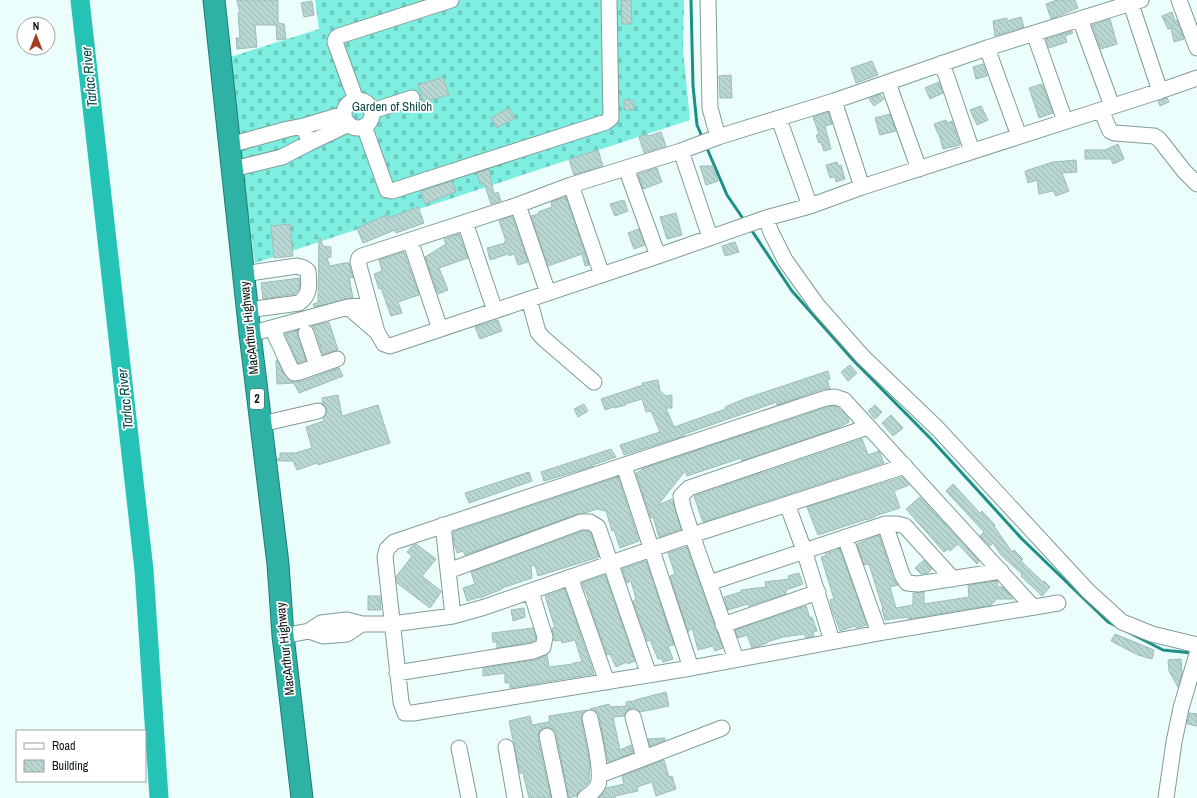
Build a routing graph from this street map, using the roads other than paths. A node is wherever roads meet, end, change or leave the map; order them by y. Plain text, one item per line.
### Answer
1 (214, 0) edge
2 (451, 0) edge
3 (609, 0) edge
4 (708, 0) edge
5 (1179, 0) edge
6 (1136, 2) edge
7 (1080, 19) junction
8 (1034, 33) junction
9 (987, 48) junction
10 (1197, 48) edge
11 (942, 63) junction
12 (1197, 79) edge
13 (888, 83) junction
14 (1160, 91) junction
15 (412, 98) dead end
16 (356, 100) junction
17 (834, 101) junction
18 (1106, 108) junction
19 (372, 111) junction
20 (346, 119) junction
21 (779, 119) junction
22 (1065, 121) junction
23 (304, 126) junction
24 (364, 126) junction
25 (277, 132) junction
26 (1019, 136) junction
27 (718, 137) junction
28 (310, 143) junction
29 (230, 145) junction
30 (682, 150) junction
31 (972, 151) junction
32 (282, 157) junction
33 (626, 168) junction
34 (233, 169) junction
35 (919, 169) junction
36 (1197, 184) edge
37 (572, 185) junction
38 (862, 187) junction
39 (518, 205) junction
40 (810, 206) junction
41 (766, 218) junction
42 (465, 222) junction
43 (710, 237) junction
44 (410, 240) junction
45 (658, 256) junction
46 (244, 274) junction
47 (602, 275) junction
48 (548, 293) junction
49 (529, 299) junction
50 (370, 305) junction
51 (348, 307) junction
52 (247, 310) junction
53 (495, 310) junction
54 (272, 328) junction
55 (440, 329) junction
56 (377, 332) junction
57 (306, 333) dead end
58 (250, 334) junction
59 (337, 359) dead end
60 (317, 366) junction
61 (594, 382) dead end
62 (318, 411) dead end
63 (260, 424) junction
64 (868, 427) junction
65 (624, 466) junction
66 (905, 466) junction
67 (787, 504) junction
68 (884, 524) junction
69 (443, 525) junction
70 (692, 535) junction
71 (845, 537) junction
72 (651, 549) junction
73 (804, 550) junction
74 (611, 563) junction
75 (448, 571) junction
76 (1001, 571) junction
77 (570, 577) junction
78 (953, 579) junction
79 (708, 582) junction
80 (531, 592) junction
81 (818, 592) junction
82 (1058, 603) dead end
83 (1033, 606) junction
84 (453, 616) junction
85 (392, 624) junction
86 (723, 625) junction
87 (879, 633) junction
88 (283, 636) junction
89 (832, 641) junction
90 (1197, 645) edge
91 (1197, 654) edge
92 (736, 659) junction
93 (691, 668) junction
94 (397, 673) junction
95 (649, 675) junction
96 (607, 682) junction
97 (633, 717) dead end
98 (590, 718) dead end
99 (722, 728) dead end
100 (547, 736) dead end
101 (506, 747) dead end
102 (459, 748) dead end
103 (644, 758) junction
104 (600, 774) junction
105 (302, 798) edge
106 (469, 798) edge
107 (515, 798) edge
108 (560, 798) edge
109 (585, 798) edge
110 (1166, 798) edge

1 - 29 highway, MacArthur Highway / 2
2 - 16 street
3 - 24 street
4 - 27 street
5 - 10 street
6 - 7 street
6 - 14 street
7 - 8 street
7 - 18 street
8 - 9 street
8 - 22 street
9 - 11 street
9 - 26 street
11 - 13 street
11 - 31 street
12 - 14 street
13 - 17 street
13 - 35 street
14 - 18 street
15 - 19 street
16 - 19 street
16 - 20 street
17 - 21 street
17 - 38 street
18 - 22 street
18 - 36 street
19 - 24 street
20 - 23 street
20 - 24 street
20 - 28 street
21 - 27 street
21 - 40 street
22 - 26 street
23 - 25 street
23 - 28 street
25 - 29 street
25 - 32 street
26 - 31 street
27 - 30 street
28 - 32 street
29 - 34 highway, MacArthur Highway / 2
30 - 33 street
30 - 43 street
31 - 35 street
32 - 34 street
33 - 37 street
33 - 45 street
34 - 46 highway, MacArthur Highway / 2
35 - 38 street
37 - 39 street
37 - 47 street
38 - 40 street
39 - 42 street
39 - 48 street
40 - 41 street
41 - 43 street
41 - 90 street
42 - 44 street
42 - 53 street
43 - 45 street
44 - 50 street
44 - 55 street
45 - 47 street
46 - 52 highway, MacArthur Highway / 2
46 - 52 street
47 - 48 street
48 - 49 street
49 - 53 street
49 - 61 street
50 - 51 street
50 - 56 street
51 - 54 street
51 - 56 street
52 - 58 highway, MacArthur Highway / 2
53 - 55 street
54 - 58 street
54 - 60 street
55 - 56 street
57 - 60 street
58 - 63 highway, MacArthur Highway / 2
59 - 60 street
62 - 63 street
63 - 88 highway, MacArthur Highway / 2
64 - 65 street
64 - 66 street
64 - 70 street
65 - 69 street
65 - 72 street
66 - 67 street
66 - 76 street
67 - 70 street
67 - 73 street
68 - 71 street
68 - 78 street
68 - 78 street
69 - 75 street
69 - 85 street
70 - 72 street
70 - 79 street
71 - 73 street
71 - 87 street
72 - 74 street
72 - 93 street
73 - 79 street
73 - 81 street
74 - 75 street
74 - 77 street
74 - 95 street
75 - 84 street
76 - 78 street
76 - 83 street
77 - 80 street
77 - 96 street
79 - 86 street
80 - 84 street
80 - 94 street
81 - 86 street
81 - 89 street
82 - 83 street
83 - 87 street
84 - 85 street
85 - 88 street
85 - 94 street
86 - 92 street
87 - 89 street
88 - 105 highway, MacArthur Highway / 2
89 - 92 street
91 - 110 street
92 - 93 street
93 - 95 street
94 - 96 street
95 - 96 street
97 - 103 street
98 - 104 street
99 - 103 street
100 - 108 street
101 - 107 street
102 - 106 street
103 - 104 street
104 - 109 street

